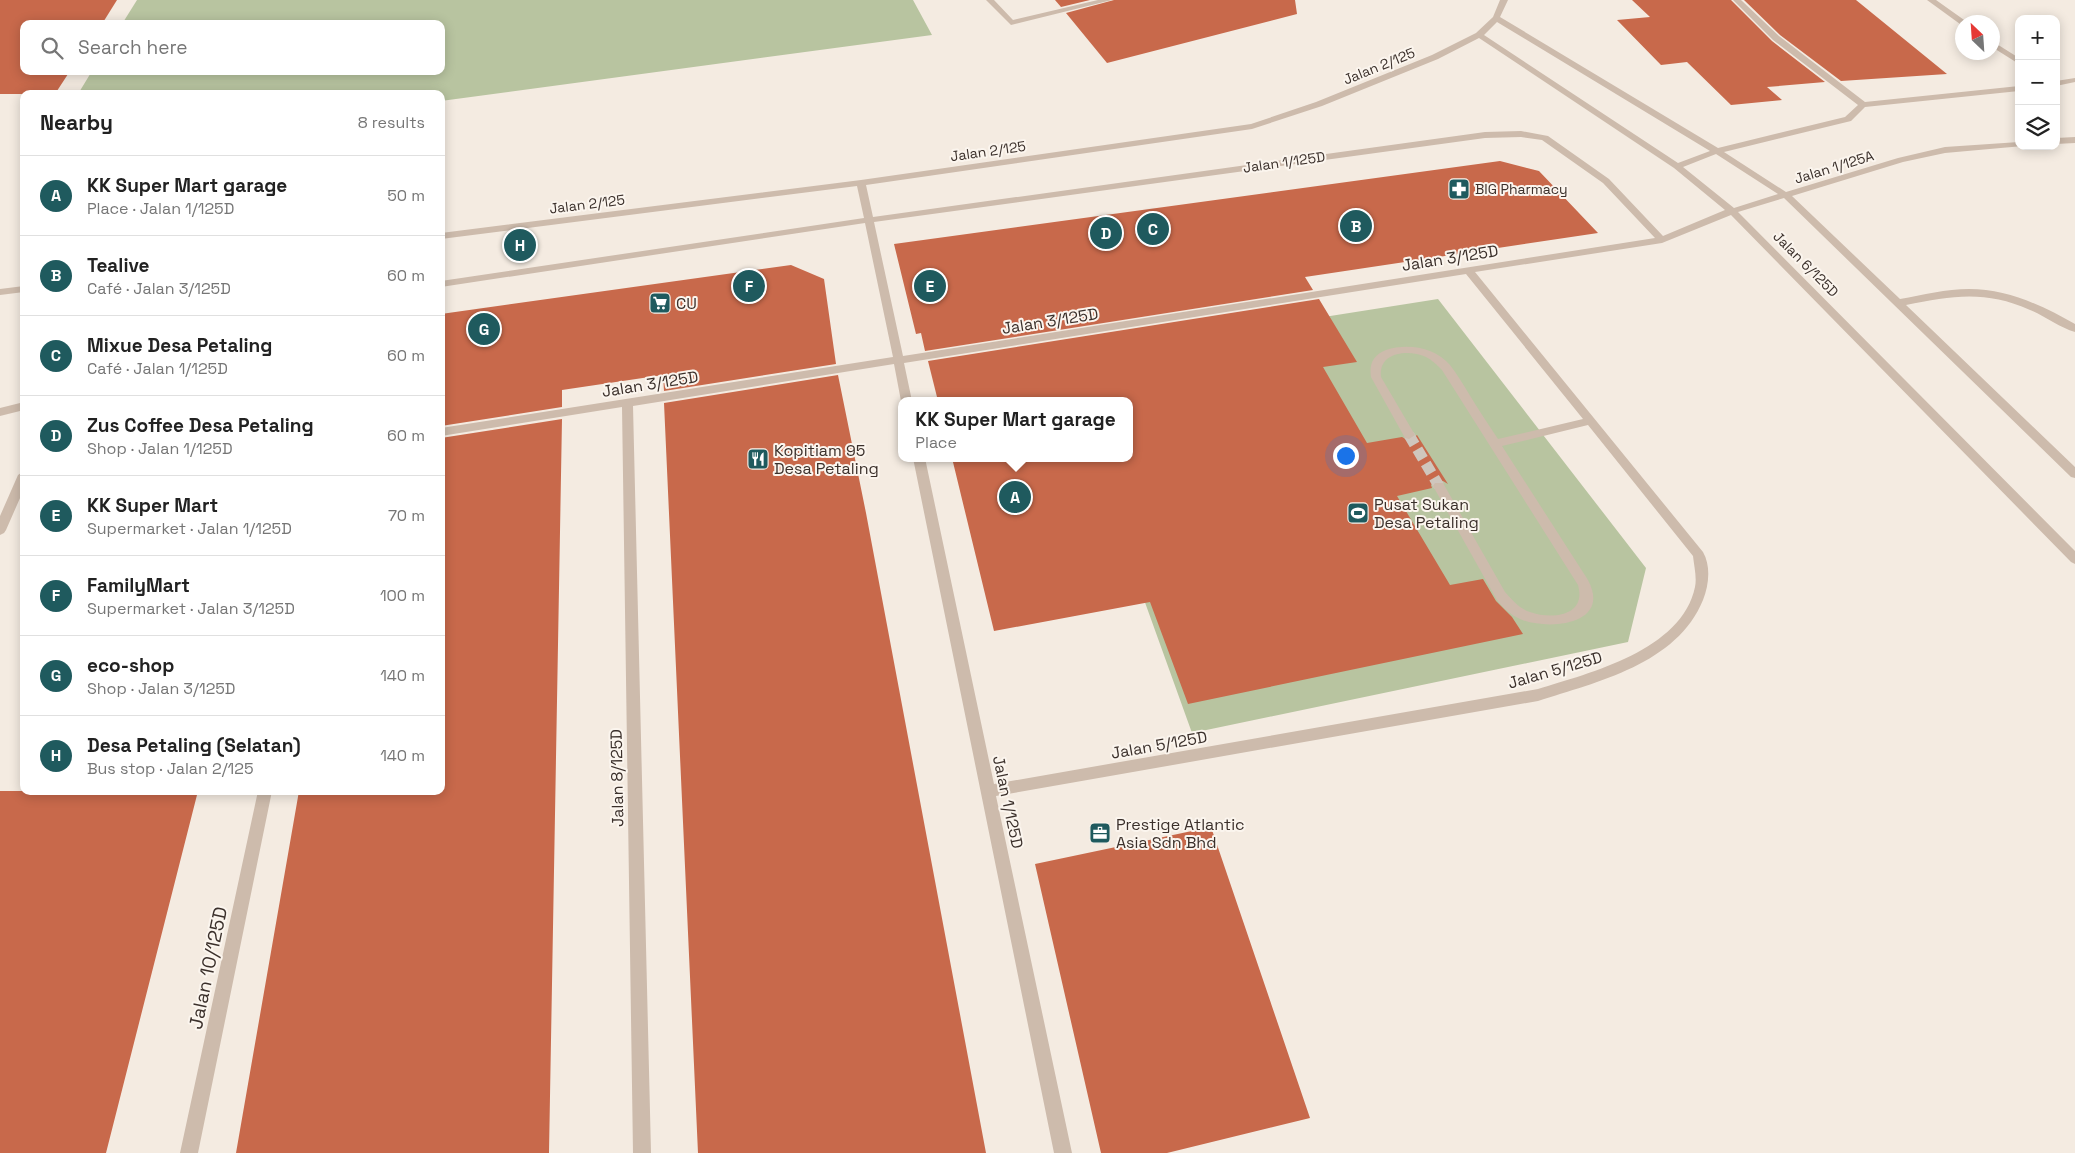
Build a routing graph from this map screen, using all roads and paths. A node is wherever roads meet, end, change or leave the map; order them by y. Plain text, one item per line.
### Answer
1 (990, 0) edge
2 (1108, 0) edge
3 (1504, 0) edge
4 (1737, 0) edge
5 (1931, 0) edge
6 (1955, 16) edge
7 (1496, 18) junction
8 (1479, 35) junction
9 (2000, 49) edge
10 (2016, 60) edge
11 (2075, 80) edge
12 (2060, 83) edge
13 (2015, 88) edge
14 (1863, 105) junction
15 (2075, 140) edge
16 (2060, 142) edge
17 (2015, 145) edge
18 (1717, 151) junction
19 (1677, 166) junction
20 (861, 183) junction
21 (1787, 196) junction
22 (1732, 210) junction
23 (869, 220) junction
24 (445, 235) edge
25 (1662, 240) junction
26 (1468, 270) junction
27 (445, 283) edge
28 (20, 290) edge
29 (0, 292) edge
30 (1898, 303) junction
31 (2075, 329) edge
32 (898, 360) junction
33 (906, 397) edge
34 (627, 403) junction
35 (20, 407) edge
36 (0, 412) edge
37 (1590, 421) junction
38 (445, 431) edge
39 (1409, 435) tunnel mouth
40 (1496, 444) junction
41 (920, 462) edge
42 (2075, 474) edge
43 (20, 484) edge
44 (1439, 486) tunnel mouth
45 (0, 530) edge
46 (2075, 559) edge
47 (988, 791) junction
48 (264, 795) edge
49 (189, 1153) edge
50 (642, 1153) edge
51 (1063, 1153) edge

1 - 2 street
3 - 7 street, Jalan 2/125
4 - 14 street
5 - 6 street
7 - 8 street, Jalan 2/125
7 - 18 street
8 - 19 street, Jalan 6/125D
8 - 20 street, Jalan 2/125
9 - 10 street
11 - 12 street
13 - 14 street
14 - 18 street
15 - 16 street
17 - 21 street, Jalan 1/125A
18 - 19 street
18 - 21 street
19 - 22 street, Jalan 6/125D
20 - 23 street
20 - 24 street, Jalan 2/125
21 - 22 street, Jalan 1/125A
21 - 30 street
22 - 25 street, Jalan 1/125A
22 - 46 street, Jalan 6/125D
23 - 25 street, Jalan 1/125D
23 - 27 street
23 - 32 street
25 - 26 street, Jalan 3/125D
26 - 32 street, Jalan 3/125D
26 - 37 street, Jalan 5/125D
28 - 29 street
30 - 31 street
30 - 42 street
32 - 33 street
32 - 34 street, Jalan 3/125D
34 - 38 street, Jalan 3/125D
34 - 50 street, Jalan 8/125D
35 - 36 street
37 - 40 street
37 - 47 street, Jalan 5/125D
39 - 40 street
40 - 44 street
41 - 47 street, Jalan 1/125D
43 - 45 street
47 - 51 street, Jalan 1/125D
48 - 49 street, Jalan 10/125D

